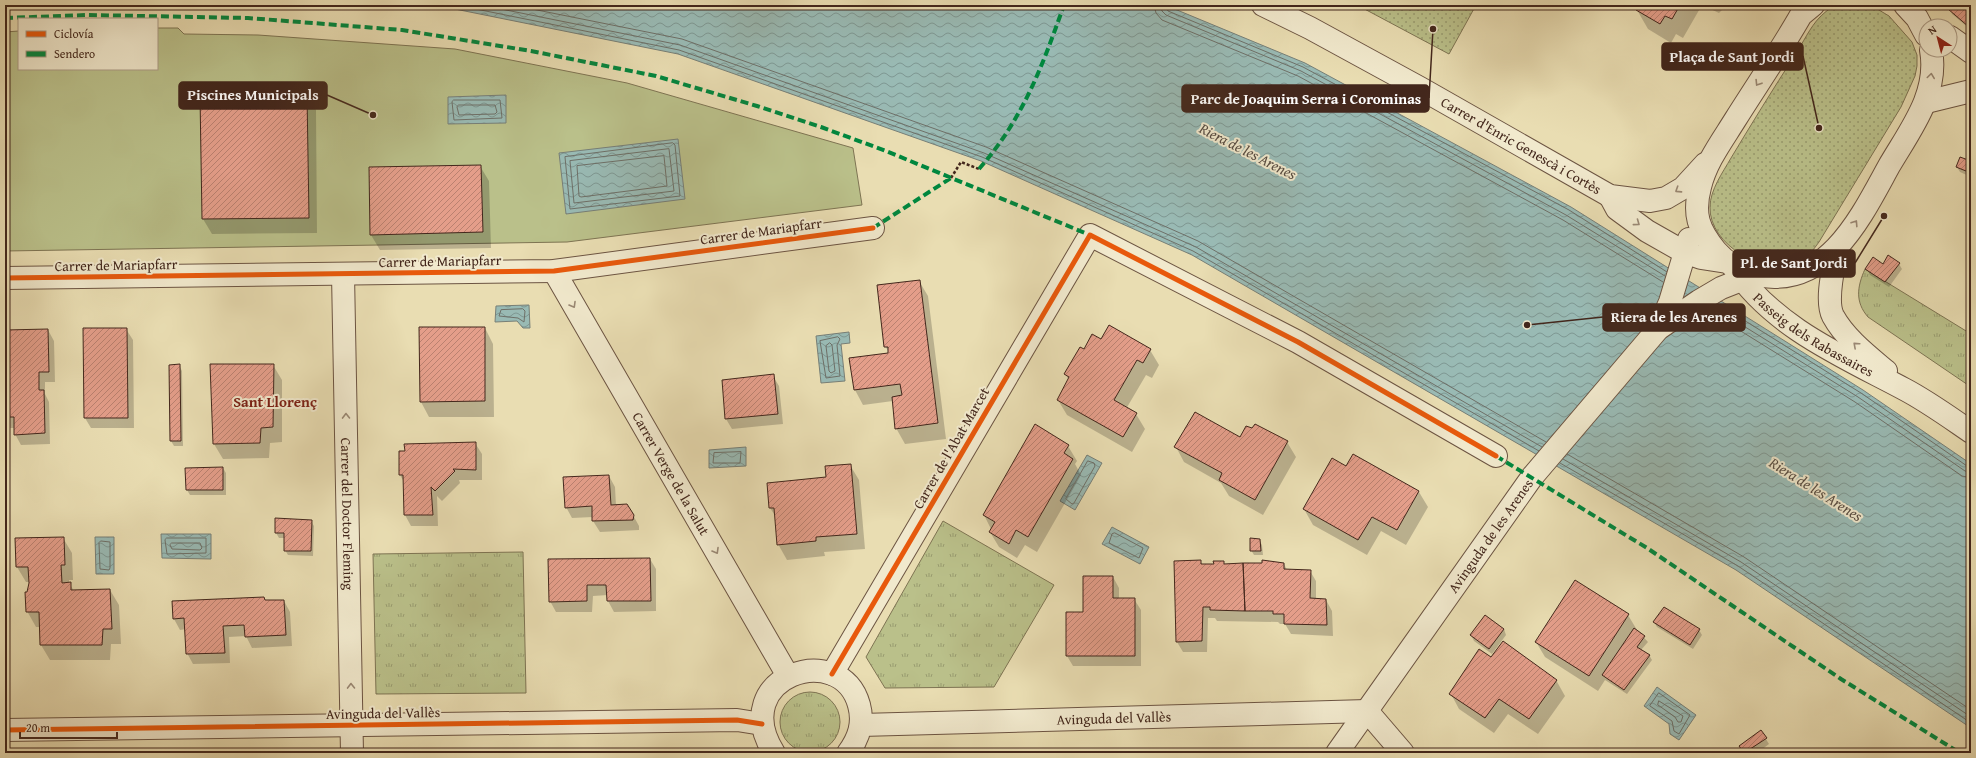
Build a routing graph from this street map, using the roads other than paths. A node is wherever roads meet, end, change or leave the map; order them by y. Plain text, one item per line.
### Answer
1 (1263, 5) edge
2 (1806, 8) edge
3 (1958, 43) edge
4 (1971, 52) edge
5 (1932, 58) edge
6 (1971, 91) edge
7 (1926, 102) junction
8 (1714, 152) junction
9 (1610, 196) junction
10 (1697, 219) junction
11 (873, 228) dead end
12 (1837, 249) junction
13 (1683, 257) junction
14 (1738, 270) junction
15 (554, 271) junction
16 (343, 274) junction
17 (5, 278) edge
18 (1658, 329) junction
19 (1906, 390) junction
20 (1971, 432) edge
21 (1496, 456) dead end
22 (832, 674) junction
23 (788, 676) junction
24 (1367, 711) junction
25 (762, 724) junction
26 (351, 725) junction
27 (861, 725) junction
28 (5, 730) edge
29 (352, 753) edge
30 (774, 753) edge
31 (848, 753) edge
32 (1337, 753) edge
33 (1403, 753) edge

1 - 9 street, Carrer d'Enric Genescà i Cortès
2 -> 8 street
3 - 4 street
7 -> 5 street
6 - 7 street
12 -> 7 street
8 -> 9 street, Carrer d'Enric Genescà i Cortès
8 - 10 street, Avinguda de les Arenes
9 -> 13 street, Carrer d'Enric Genescà i Cortès
10 - 13 street, Avinguda de les Arenes
10 - 14 street, Passeig dels Rabassaires
11 - 15 street, Carrer de Mariapfarr
12 - 14 street, Carrer d'Enric Genescà i Cortès
19 -> 12 street, Passeig dels Rabassaires
13 - 14 street, Carrer d'Enric Genescà i Cortès
13 - 18 street, Avinguda de les Arenes
14 - 18 street, Avinguda de les Arenes
14 - 19 street, Passeig dels Rabassaires
15 - 16 street, Carrer de Mariapfarr
15 -> 23 street, Carrer Verge de la Salut
16 - 17 street, Carrer de Mariapfarr
26 -> 16 street, Carrer del Doctor Fleming
18 - 24 street, Avinguda de les Arenes
19 - 20 street, Passeig dels Rabassaires
21 - 22 street, Carrer de l'Abat Marcet
22 - 23 street
22 - 27 street
23 - 25 street
24 - 27 street, Avinguda del Vallès
24 - 32 street, Avinguda de les Arenes
24 - 33 street
25 - 26 street, Avinguda del Vallès
25 - 30 street
26 - 28 street, Avinguda del Vallès
26 - 29 street, Carrer del Doctor Fleming
27 - 31 street

